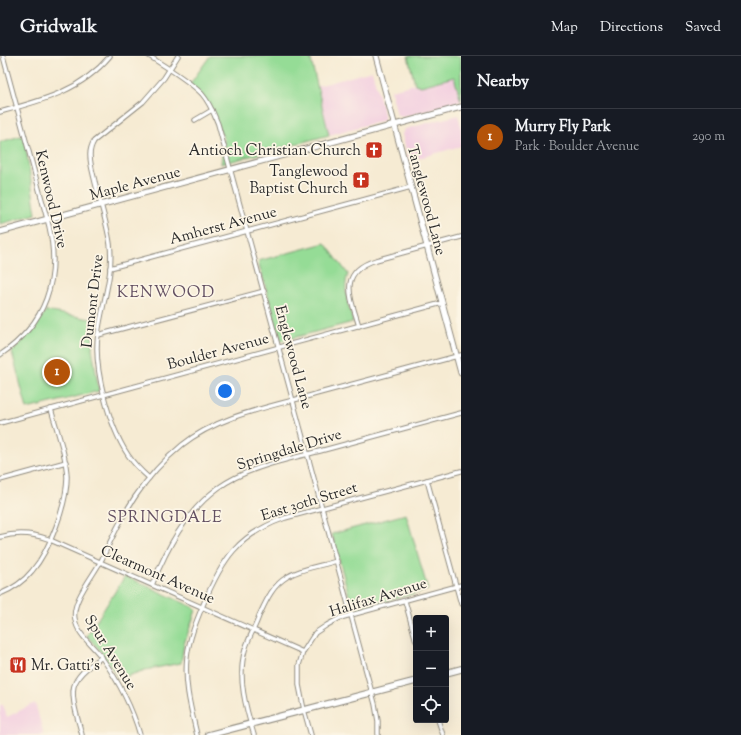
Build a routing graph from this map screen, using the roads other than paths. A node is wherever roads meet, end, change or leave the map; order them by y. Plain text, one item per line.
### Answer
1 (1, 56) edge
2 (110, 56) edge
3 (149, 56) edge
4 (178, 56) edge
5 (376, 56) edge
6 (169, 70) junction
7 (17, 108) junction
8 (461, 108) edge
9 (212, 110) junction
10 (0, 112) edge
11 (195, 120) dead end
12 (394, 126) junction
13 (232, 170) junction
14 (411, 187) junction
15 (101, 205) junction
16 (47, 220) junction
17 (248, 231) junction
18 (0, 232) edge
19 (461, 237) edge
20 (427, 246) junction
21 (110, 268) junction
22 (264, 291) junction
23 (442, 303) junction
24 (359, 326) junction
25 (98, 335) junction
26 (279, 347) junction
27 (0, 356) edge
28 (459, 356) edge
29 (461, 373) edge
30 (104, 394) junction
31 (294, 400) junction
32 (51, 409) junction
33 (461, 413) edge
34 (0, 423) edge
35 (308, 454) junction
36 (66, 462) junction
37 (461, 471) edge
38 (148, 478) junction
39 (0, 480) edge
40 (427, 480) junction
41 (323, 508) junction
42 (0, 537) edge
43 (50, 540) junction
44 (337, 561) junction
45 (100, 562) junction
46 (152, 585) junction
47 (461, 585) edge
48 (456, 587) junction
49 (0, 594) edge
50 (405, 601) junction
51 (461, 604) edge
52 (202, 607) junction
53 (351, 616) junction
54 (254, 630) junction
55 (413, 630) edge
56 (303, 652) junction
57 (102, 657) junction
58 (461, 669) edge
59 (449, 672) edge
60 (413, 682) edge
61 (372, 692) junction
62 (304, 710) junction
63 (439, 723) edge
64 (251, 724) junction
65 (82, 735) edge
66 (140, 735) edge
67 (197, 735) edge
68 (208, 735) edge
69 (254, 735) edge
70 (311, 735) edge
71 (378, 735) edge
72 (443, 735) edge

1 - 7 street, Kenwood Drive
2 - 7 street
3 - 6 street, Englewood Lane
4 - 6 street, Dumont Drive
5 - 12 main road, Tanglewood Lane
6 - 9 street, Englewood Lane
6 - 15 street, Dumont Drive
7 - 10 street
7 - 16 street, Kenwood Drive
8 - 12 main road, Maple Avenue
9 - 11 street
9 - 13 street, Englewood Lane
12 - 13 main road, Maple Avenue
12 - 14 main road, Tanglewood Lane
13 - 15 main road, Maple Avenue
13 - 17 street, Englewood Lane
14 - 17 street, Amherst Avenue
14 - 20 main road, Tanglewood Lane
15 - 16 main road, Maple Avenue
15 - 21 street, Dumont Drive
16 - 18 main road, Maple Avenue
16 - 27 street, Kenwood Drive
17 - 21 street, Amherst Avenue
17 - 22 street, Englewood Lane
19 - 20 street
20 - 23 main road, Tanglewood Lane
20 - 24 street
21 - 25 street, Dumont Drive
22 - 25 street
22 - 26 street, Englewood Lane
23 - 24 street, Boulder Avenue
23 - 28 main road, Tanglewood Lane
24 - 26 street, Boulder Avenue
25 - 30 street, Dumont Drive
26 - 30 street, Boulder Avenue
26 - 31 street, Englewood Lane
28 - 29 main road, Tanglewood Lane
28 - 31 street, Spur Avenue
30 - 32 street, Boulder Avenue
30 - 38 street, Dumont Drive
31 - 35 street, Englewood Lane
31 - 38 street, Spur Avenue
32 - 34 street, Boulder Avenue
32 - 36 street
33 - 35 street, Springdale Drive
35 - 41 street, Englewood Lane
35 - 46 street, Springdale Drive
36 - 39 street
36 - 43 street
37 - 40 street, East 30th Street
38 - 45 street, Spur Avenue
40 - 41 street, East 30th Street
40 - 48 street
41 - 44 street, Englewood Lane
41 - 52 street, East 30th Street
42 - 43 street, Clearmont Avenue
43 - 45 street, Clearmont Avenue
43 - 49 street
44 - 53 street, Englewood Lane
44 - 54 street
45 - 46 street, Clearmont Avenue
45 - 57 street, Spur Avenue
46 - 52 street, Clearmont Avenue
47 - 48 street, Halifax Avenue
48 - 50 street, Halifax Avenue
48 - 51 street
50 - 53 street, Halifax Avenue
50 - 55 street
52 - 54 street, Clearmont Avenue
52 - 67 street, East 30th Street
53 - 56 street, Halifax Avenue
53 - 61 street, Englewood Lane
54 - 56 street, Clearmont Avenue
54 - 64 street
56 - 62 street, Halifax Avenue
57 - 65 street
57 - 66 street, Spur Avenue
58 - 59 main road
60 - 61 main road
61 - 62 main road
61 - 71 street, Englewood Lane
62 - 64 main road
62 - 70 street, Halifax Avenue
63 - 72 street
64 - 68 main road
64 - 69 street

